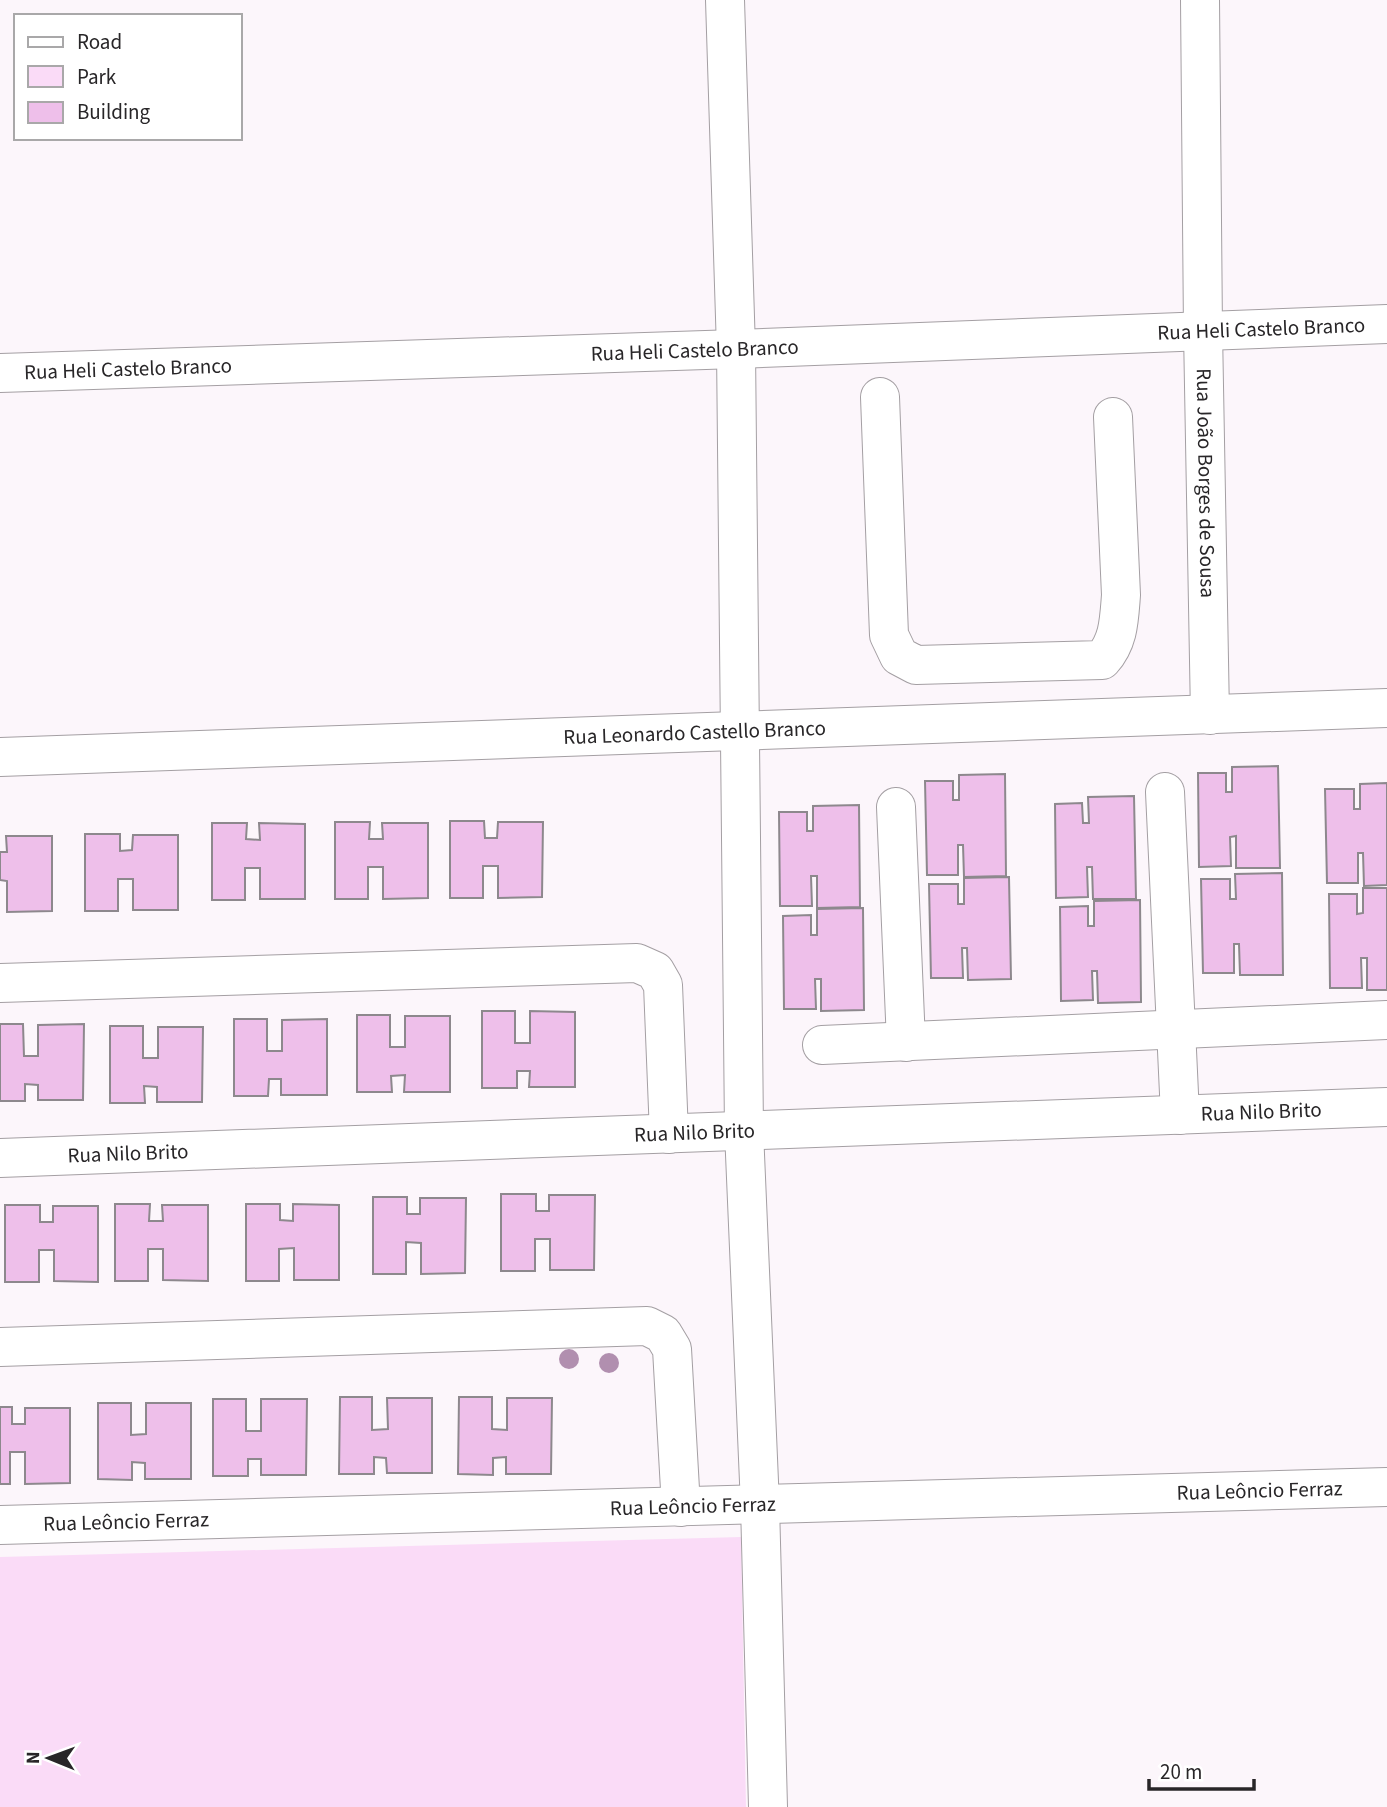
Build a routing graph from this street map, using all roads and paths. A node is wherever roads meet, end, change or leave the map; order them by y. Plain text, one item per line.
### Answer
1 (724, 0) edge
2 (1200, 0) edge
3 (1387, 324) edge
4 (1203, 331) junction
5 (736, 349) junction
6 (0, 373) edge
7 (880, 397) dead end
8 (1113, 417) dead end
9 (1018, 663) junction
10 (1387, 708) edge
11 (1210, 715) junction
12 (1016, 722) junction
13 (740, 732) junction
14 (0, 757) edge
15 (1165, 792) dead end
16 (896, 807) dead end
17 (0, 983) edge
18 (1387, 1020) edge
19 (1177, 1030) junction
20 (906, 1042) junction
21 (822, 1045) dead end
22 (1387, 1107) edge
23 (1180, 1115) junction
24 (744, 1131) junction
25 (669, 1134) junction
26 (0, 1158) edge
27 (0, 1347) edge
28 (1387, 1487) edge
29 (760, 1505) junction
30 (681, 1507) junction
31 (0, 1525) edge
32 (768, 1807) edge

1 - 5 street
2 - 4 street, Rua João Borges de Sousa
3 - 4 street, Rua Heli Castelo Branco
4 - 5 street, Rua Heli Castelo Branco
4 - 11 street, Rua João Borges de Sousa
5 - 6 street, Rua Heli Castelo Branco
5 - 13 street
7 - 9 street
8 - 9 street
9 - 12 street
10 - 11 street, Rua Leonardo Castello Branco
11 - 12 street, Rua Leonardo Castello Branco
12 - 13 street, Rua Leonardo Castello Branco
13 - 14 street, Rua Leonardo Castello Branco
13 - 24 street
15 - 19 street
16 - 20 street
17 - 25 street
18 - 19 street
19 - 20 street
19 - 23 street
20 - 21 street
22 - 23 street, Rua Nilo Brito
23 - 24 street, Rua Nilo Brito
24 - 25 street, Rua Nilo Brito
24 - 29 street
25 - 26 street, Rua Nilo Brito
27 - 30 street
28 - 29 street, Rua Leôncio Ferraz
29 - 30 street, Rua Leôncio Ferraz
29 - 32 street
30 - 31 street, Rua Leôncio Ferraz

